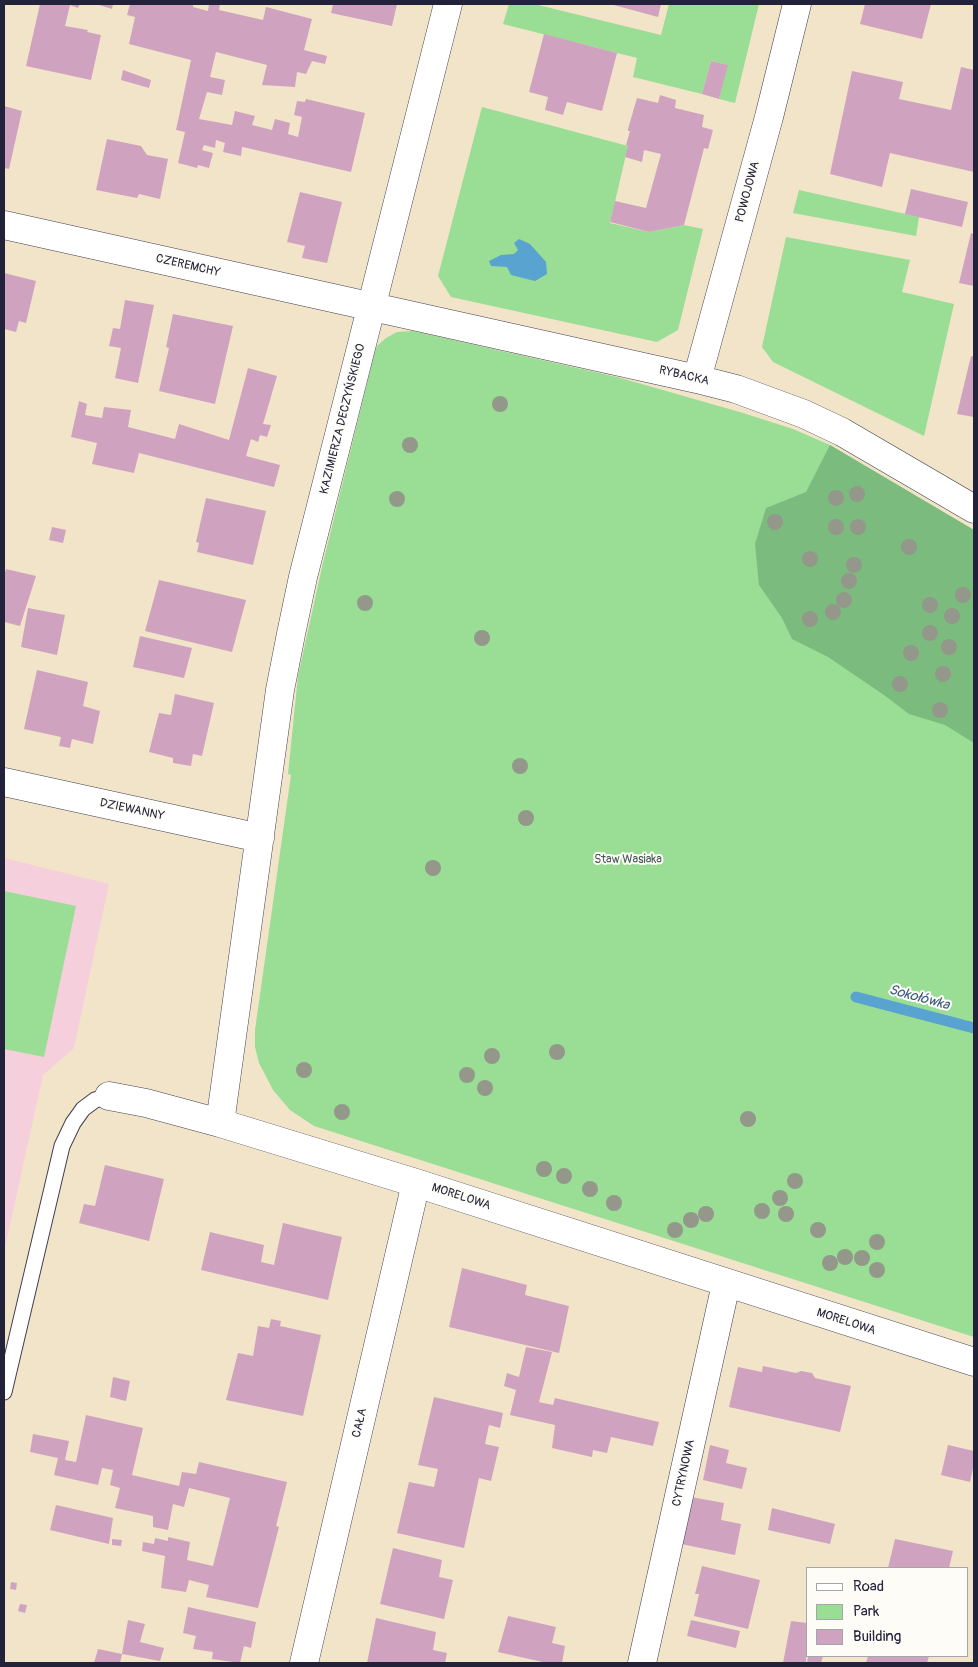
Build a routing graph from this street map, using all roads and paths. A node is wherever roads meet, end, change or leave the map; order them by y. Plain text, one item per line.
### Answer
1 (448, 4) edge
2 (797, 4) edge
3 (4, 225) edge
4 (371, 307) junction
5 (697, 379) junction
6 (974, 509) edge
7 (4, 782) edge
8 (260, 838) junction
9 (109, 1096) joint
10 (220, 1122) junction
11 (416, 1183) junction
12 (726, 1284) junction
13 (974, 1362) edge
14 (4, 1392) edge
15 (304, 1663) edge
16 (642, 1663) edge

1 - 4 street, KAZIMIERZA DECZYŃSKIEGO
2 - 5 street, POWOJOWA
3 - 4 street, CZEREMCHY
4 - 5 street, RYBACKA
4 - 8 street, KAZIMIERZA DECZYŃSKIEGO
5 - 6 street, RYBACKA
7 - 8 street, DZIEWANNY
8 - 10 street
9 - 10 street, MORELOWA
9 - 14 lane
10 - 11 street, MORELOWA
11 - 12 street, MORELOWA
11 - 15 street, CAŁA
12 - 13 street, MORELOWA
12 - 16 street, CYTRYNOWA

